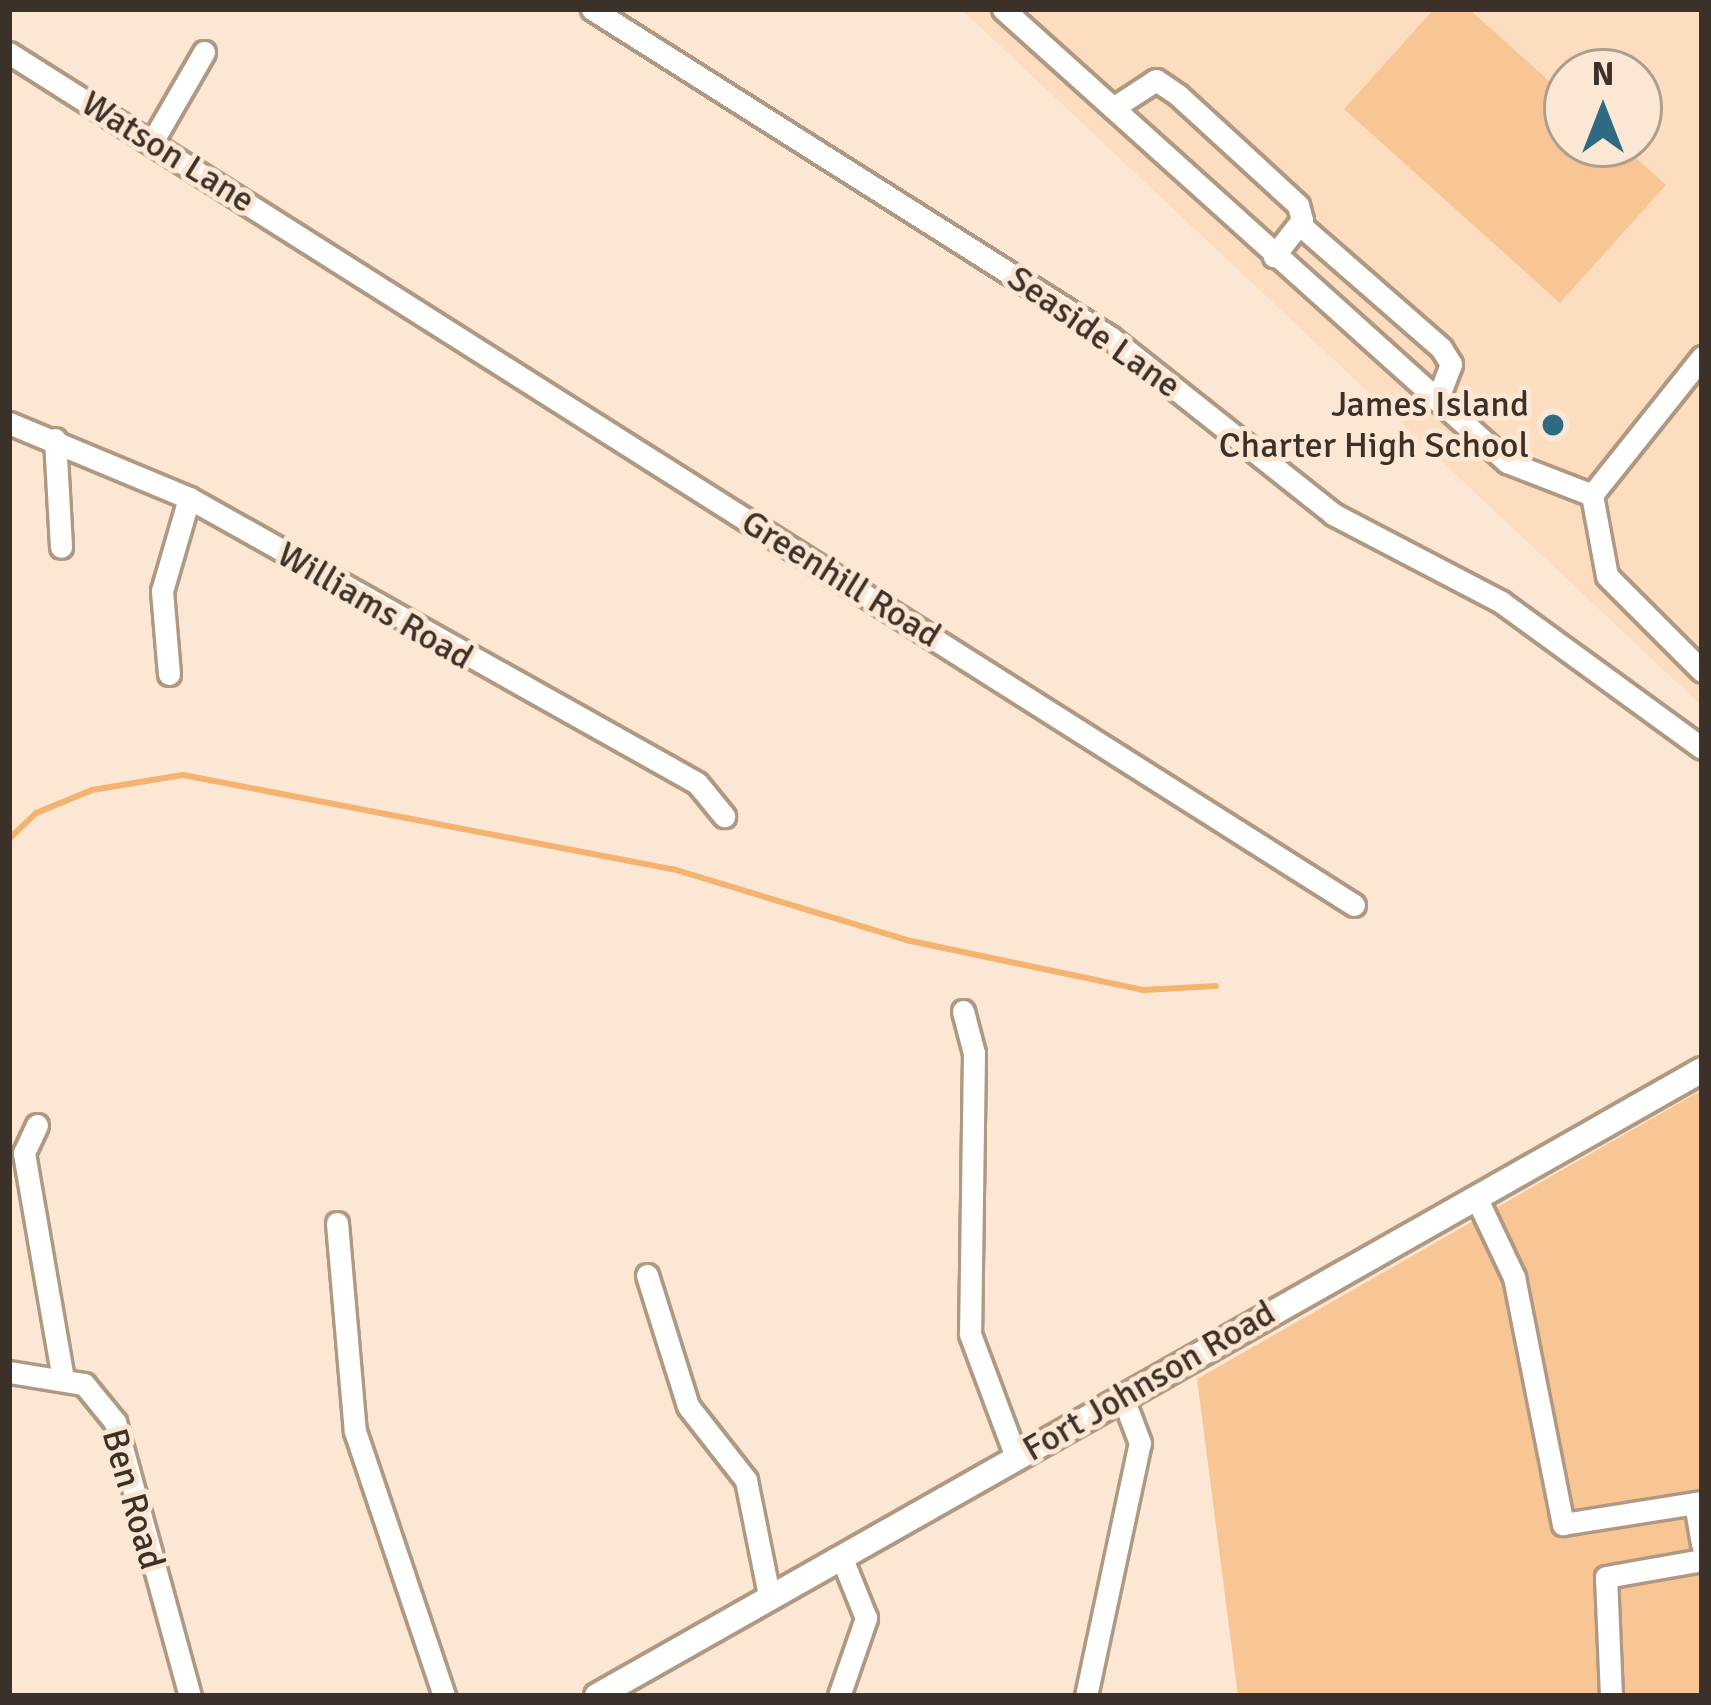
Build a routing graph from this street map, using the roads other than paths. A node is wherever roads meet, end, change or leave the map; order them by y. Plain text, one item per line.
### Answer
1 (592, 9) edge
2 (1004, 9) edge
3 (204, 52) dead end
4 (9, 53) edge
5 (1113, 108) junction
6 (152, 142) junction
7 (1299, 224) junction
8 (327, 252) joint
9 (1274, 256) junction
10 (1702, 357) edge
11 (1437, 400) junction
12 (9, 423) edge
13 (55, 439) junction
14 (1592, 495) junction
15 (189, 498) junction
16 (61, 548) dead end
17 (1702, 671) edge
18 (169, 674) dead end
19 (1702, 748) edge
20 (724, 816) dead end
21 (1354, 905) dead end
22 (963, 1011) dead end
23 (1702, 1070) edge
24 (37, 1125) dead end
25 (1476, 1197) junction
26 (337, 1223) dead end
27 (647, 1275) dead end
28 (9, 1372) edge
29 (63, 1378) junction
30 (1123, 1398) junction
31 (1016, 1457) junction
32 (1698, 1503) edge
33 (1702, 1544) edge
34 (841, 1556) junction
35 (1702, 1560) edge
36 (770, 1595) junction
37 (190, 1696) edge
38 (444, 1696) edge
39 (597, 1696) edge
40 (838, 1696) edge
41 (1086, 1696) edge
42 (1611, 1696) edge

1 - 19 street, Seaside Lane
2 - 5 street
3 - 6 street
4 - 6 street, Watson Lane
5 - 7 street
5 - 9 street
6 - 8 street, Watson Lane
7 - 9 street
7 - 11 street
8 - 21 street, Greenhill Road
9 - 11 street
10 - 14 street
11 - 14 street
12 - 13 street, Williams Road
13 - 15 street, Williams Road
13 - 16 street
14 - 17 street
15 - 18 street
15 - 20 street, Williams Road
22 - 31 street
23 - 25 main road, Fort Johnson Road
24 - 29 street
25 - 30 main road, Fort Johnson Road
25 - 32 street
26 - 38 street
27 - 36 street
28 - 29 street
29 - 37 street, Ben Road
30 - 31 main road, Fort Johnson Road
30 - 41 street
31 - 34 main road, Fort Johnson Road
32 - 33 street
34 - 36 main road, Fort Johnson Road
34 - 40 street
35 - 42 street
36 - 39 main road, Fort Johnson Road

